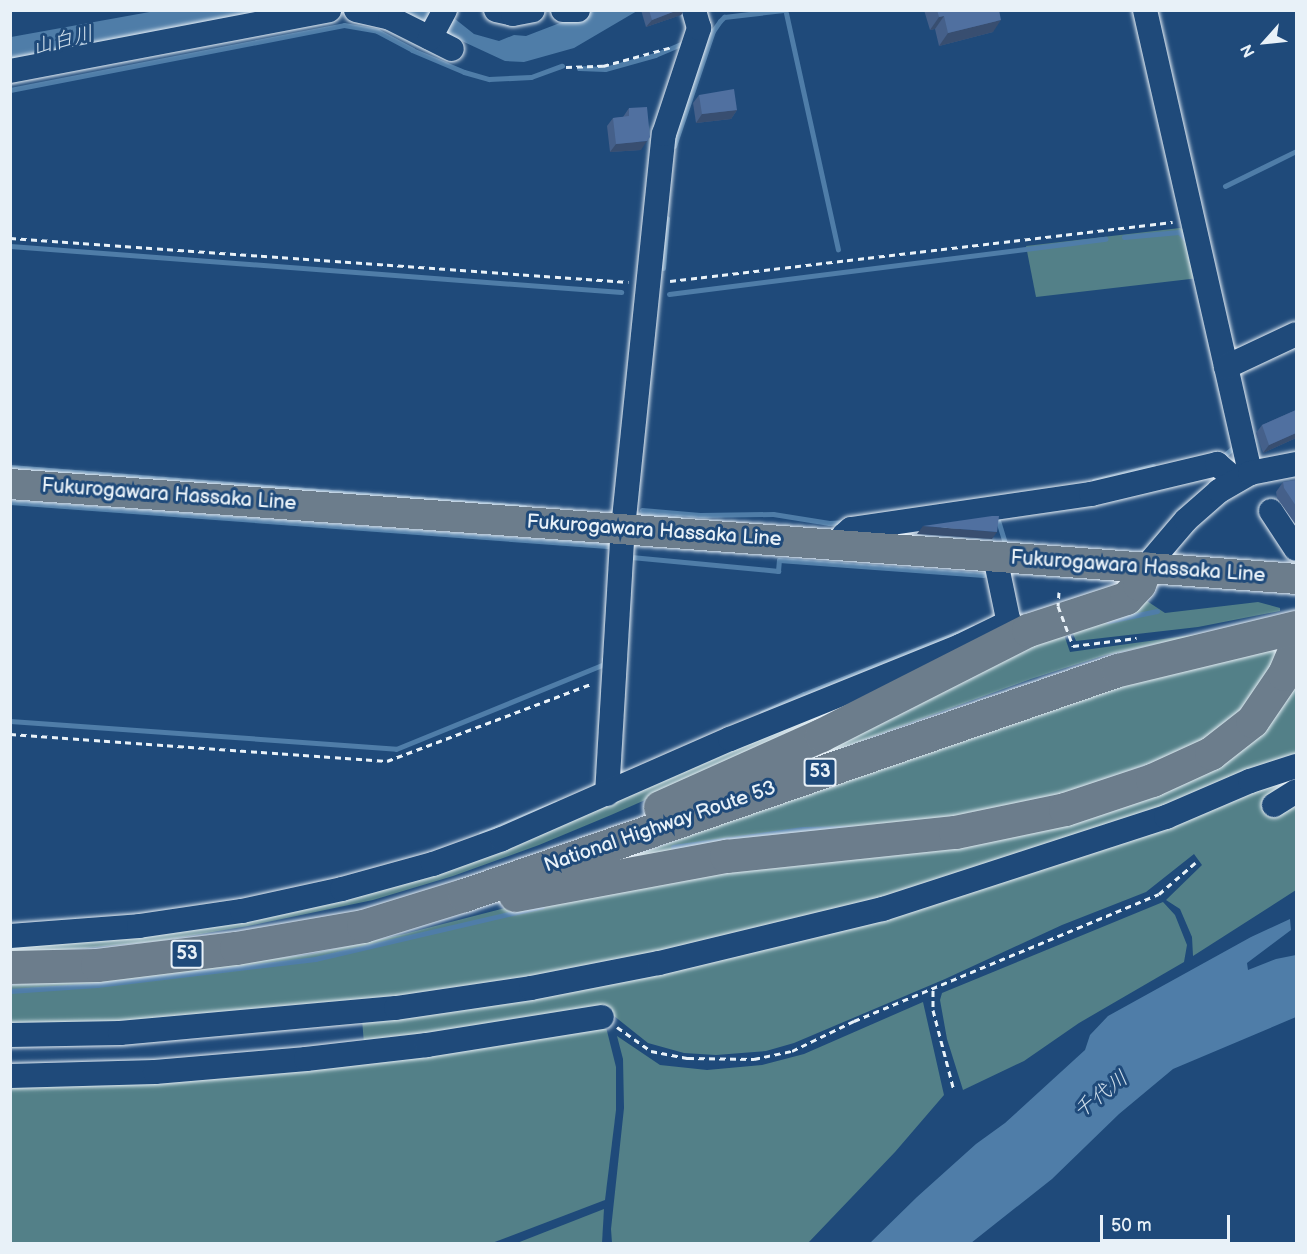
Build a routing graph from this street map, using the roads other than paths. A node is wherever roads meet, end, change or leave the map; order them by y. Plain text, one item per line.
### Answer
1 (329, 10) edge
2 (356, 10) edge
3 (445, 10) edge
4 (496, 10) edge
5 (533, 10) edge
6 (563, 10) edge
7 (578, 10) edge
8 (694, 10) edge
9 (1145, 10) edge
10 (430, 38) junction
11 (452, 49) dead end
12 (10, 71) edge
13 (1296, 334) edge
14 (1226, 367) junction
15 (1296, 464) edge
16 (1243, 476) junction
17 (10, 484) edge
18 (1271, 511) dead end
19 (623, 528) junction
20 (839, 545) junction
21 (1296, 549) edge
22 (995, 557) junction
23 (1145, 568) junction
24 (1296, 579) edge
25 (1291, 634) edge
26 (1296, 766) edge
27 (1296, 790) edge
28 (607, 794) junction
29 (1274, 805) dead end
30 (464, 895) junction
31 (363, 926) junction
32 (10, 936) edge
33 (10, 968) edge
34 (602, 1017) road end
35 (10, 1035) edge
36 (10, 1076) edge

1 - 12 street
2 - 10 street
3 - 10 street
4 - 5 street
6 - 7 street
8 - 19 street
9 - 14 street
10 - 11 street
13 - 14 street
14 - 16 street
15 - 16 street
16 - 20 street
16 - 23 street
17 - 19 main road, Fukurogawara Hassaka Line
18 - 21 street
19 - 20 main road, Fukurogawara Hassaka Line
19 - 28 street
20 - 22 main road, Fukurogawara Hassaka Line
22 - 23 main road, Fukurogawara Hassaka Line
22 - 28 street
23 - 24 main road, Fukurogawara Hassaka Line
23 - 30 highway
25 - 30 highway, National Highway Route 53 / 53
25 - 31 highway
26 - 35 street
27 - 29 street
28 - 32 street
30 - 31 highway, National Highway Route 53 / 53
31 - 33 highway, National Highway Route 53 / 53
34 - 36 street

